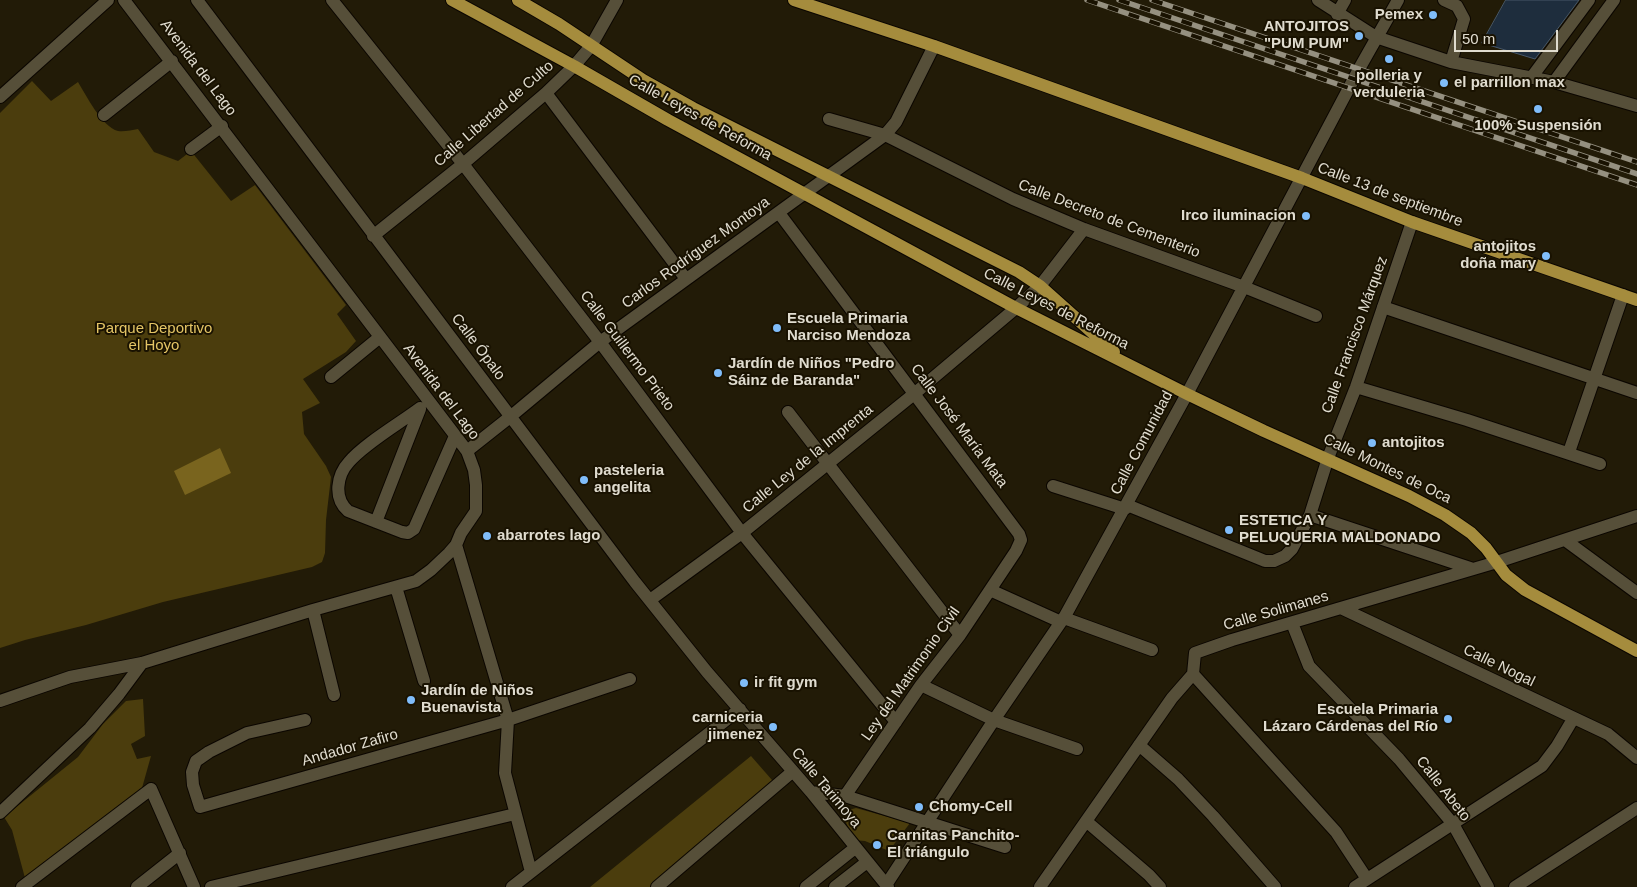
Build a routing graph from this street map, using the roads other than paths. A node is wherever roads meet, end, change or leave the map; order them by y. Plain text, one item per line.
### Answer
1 (108, 0) edge
2 (124, 0) edge
3 (197, 0) edge
4 (332, 0) edge
5 (452, 0) edge
6 (518, 0) edge
7 (617, 0) edge
8 (794, 0) edge
9 (1318, 0) edge
10 (1346, 0) edge
11 (1398, 0) edge
12 (1444, 0) edge
13 (1589, 0) edge
14 (1614, 0) edge
15 (1337, 14) junction
16 (1376, 37) junction
17 (591, 46) junction
18 (934, 46) junction
19 (172, 62) junction
20 (1451, 62) junction
21 (574, 66) junction
22 (1531, 78) junction
23 (1554, 82) junction
24 (546, 93) junction
25 (0, 98) edge
26 (1637, 106) edge
27 (104, 115) dead end
28 (829, 119) dead end
29 (222, 126) junction
30 (885, 135) junction
31 (191, 149) dead end
32 (462, 164) junction
33 (828, 176) junction
34 (1302, 178) junction
35 (804, 194) junction
36 (779, 213) junction
37 (1412, 222) junction
38 (1084, 229) junction
39 (373, 236) junction
40 (686, 279) junction
41 (1040, 286) junction
42 (1244, 287) junction
43 (1623, 295) junction
44 (1637, 300) edge
45 (1383, 307) junction
46 (1016, 308) junction
47 (1316, 316) dead end
48 (380, 337) junction
49 (600, 342) junction
50 (1127, 364) junction
51 (331, 377) dead end
52 (1594, 379) junction
53 (1356, 387) junction
54 (1637, 393) edge
55 (914, 394) junction
56 (1187, 394) junction
57 (425, 405) junction
58 (788, 412) dead end
59 (510, 417) junction
60 (455, 436) junction
61 (466, 451) junction
62 (1569, 452) junction
63 (1328, 458) junction
64 (827, 464) junction
65 (1600, 464) dead end
66 (1053, 486) dead end
67 (1126, 507) junction
68 (1310, 515) junction
69 (1637, 516) edge
70 (376, 522) junction
71 (742, 533) junction
72 (1021, 540) joint
73 (1565, 540) junction
74 (456, 545) junction
75 (1497, 562) junction
76 (1473, 569) junction
77 (396, 587) junction
78 (990, 590) junction
79 (1637, 593) edge
80 (650, 600) junction
81 (1343, 609) junction
82 (313, 610) junction
83 (1063, 620) junction
84 (1292, 623) junction
85 (960, 634) junction
86 (1152, 650) dead end
87 (1637, 652) edge
88 (142, 662) junction
89 (1193, 674) junction
90 (630, 679) dead end
91 (424, 681) dead end
92 (921, 686) junction
93 (334, 695) dead end
94 (0, 701) edge
95 (740, 709) junction
96 (1573, 719) junction
97 (304, 720) dead end
98 (508, 720) junction
99 (994, 720) junction
100 (896, 722) junction
101 (1139, 745) junction
102 (1077, 749) dead end
103 (1637, 758) edge
104 (792, 772) junction
105 (810, 792) junction
106 (845, 796) junction
107 (1637, 808) edge
108 (0, 813) edge
109 (514, 814) junction
110 (1086, 821) junction
111 (926, 823) junction
112 (1453, 824) junction
113 (1005, 847) dead end
114 (855, 848) junction
115 (180, 853) junction
116 (867, 862) junction
117 (531, 872) junction
118 (1367, 879) junction
119 (887, 886) edge
120 (22, 887) edge
121 (137, 887) edge
122 (194, 887) edge
123 (211, 887) edge
124 (512, 887) edge
125 (657, 887) edge
126 (806, 887) edge
127 (835, 887) edge
128 (1040, 887) edge
129 (1160, 887) edge
130 (1275, 887) edge
131 (1355, 887) edge
132 (1488, 887) edge
133 (1516, 887) edge

1 - 25 street
2 - 19 street, Avenida del Lago
3 - 39 street, Calle Ópalo
4 - 32 street, Calle Guillermo Prieto
5 - 21 main road, Calle Leyes de Reforma
6 - 17 main road, Calle Leyes de Reforma
7 - 17 street, Calle Libertad de Culto
8 - 18 main road, Calle 13 de septiembre
9 - 15 street
10 - 15 street
11 - 16 street, Calle Comunidad
12 - 20 street
13 - 22 street
14 - 23 street
15 - 16 street
16 - 20 street
16 - 34 street, Calle Comunidad
17 - 21 street, Calle Libertad de Culto
17 - 33 main road, Calle Leyes de Reforma
18 - 30 street, Carlos Rodríguez Montoya
18 - 34 main road, Calle 13 de septiembre
19 - 27 street
19 - 29 street, Avenida del Lago
20 - 22 street
21 - 24 street, Calle Libertad de Culto
21 - 35 main road, Calle Leyes de Reforma
22 - 23 street
23 - 26 street
24 - 32 street, Calle Libertad de Culto
24 - 40 street
28 - 30 street, Calle Decreto de Cementerio
29 - 31 street
29 - 48 street, Avenida del Lago
30 - 33 street, Carlos Rodríguez Montoya
30 - 38 street, Calle Decreto de Cementerio
32 - 39 street, Calle Libertad de Culto
32 - 49 street, Calle Guillermo Prieto
33 - 35 street, Carlos Rodríguez Montoya
33 - 41 main road, Calle Leyes de Reforma
34 - 37 main road, Calle 13 de septiembre
34 - 42 street, Calle Comunidad
35 - 36 street, Carlos Rodríguez Montoya
35 - 46 main road, Calle Leyes de Reforma
36 - 40 street, Carlos Rodríguez Montoya
36 - 55 street, Calle José María Mata
37 - 43 main road, Calle 13 de septiembre
37 - 45 street, Calle Francisco Márquez
38 - 41 street, Calle Ley de la Imprenta
38 - 42 street, Calle Decreto de Cementerio
39 - 59 street, Calle Ópalo
40 - 49 street, Carlos Rodríguez Montoya
41 - 46 street, Calle Ley de la Imprenta
41 - 50 main road, Calle Leyes de Reforma
42 - 47 street, Calle Decreto de Cementerio
42 - 56 street, Calle Comunidad
43 - 44 main road, Calle 13 de septiembre
43 - 52 street
45 - 52 street
45 - 53 street, Calle Francisco Márquez
46 - 50 main road, Calle Leyes de Reforma
46 - 55 street, Calle Ley de la Imprenta
48 - 51 street
48 - 57 street, Avenida del Lago
49 - 59 street, Carlos Rodríguez Montoya
49 - 71 street, Calle Guillermo Prieto
50 - 56 main road, Calle Montes de Oca
52 - 54 street
52 - 62 street
53 - 62 street
53 - 63 street, Calle Francisco Márquez
55 - 64 street, Calle Ley de la Imprenta
55 - 72 street, Calle José María Mata
56 - 63 main road, Calle Montes de Oca
56 - 67 street, Calle Comunidad
57 - 60 street, Avenida del Lago
57 - 70 street
57 - 70 street
58 - 64 street
59 - 61 street, Carlos Rodríguez Montoya
59 - 80 street, Calle Ópalo
60 - 61 street, Avenida del Lago
60 - 70 street
61 - 74 street, Avenida del Lago
62 - 65 street
63 - 68 street, Calle Francisco Márquez
63 - 75 main road, Calle Montes de Oca
64 - 71 street, Calle Ley de la Imprenta
64 - 85 street
66 - 67 street
67 - 68 street, Calle Francisco Márquez
67 - 83 street, Calle Comunidad
68 - 76 street
69 - 73 street, Calle Solimanes
71 - 80 street, Calle Ley de la Imprenta
71 - 100 street, Calle Guillermo Prieto
72 - 78 street, Ley del Matrimonio Civil
73 - 75 street, Calle Solimanes
73 - 79 street
74 - 77 street, Avenida del Lago
74 - 98 street
75 - 76 street, Calle Solimanes
75 - 87 main road, Calle Montes de Oca
76 - 81 street, Calle Solimanes
77 - 82 street, Avenida del Lago
77 - 91 street
78 - 83 street
78 - 85 street, Ley del Matrimonio Civil
80 - 95 street, Calle Ópalo
81 - 84 street, Calle Solimanes
81 - 96 street, Calle Nogal
82 - 88 street, Avenida del Lago
82 - 93 street
83 - 86 street
83 - 99 street, Calle Comunidad
84 - 89 street, Calle Solimanes
84 - 112 street, Calle Abeto
85 - 92 street, Ley del Matrimonio Civil
88 - 94 street, Avenida del Lago
88 - 108 street
89 - 101 street, Calle Solimanes
89 - 118 street
90 - 98 street, Andador Zafiro
92 - 99 street
92 - 100 street, Ley del Matrimonio Civil
95 - 104 street, Calle Tarimoya
95 - 117 street
96 - 103 street, Calle Nogal
96 - 112 street
97 - 98 street, Andador Zafiro
98 - 109 street
99 - 102 street
99 - 111 street, Calle Comunidad
100 - 106 street, Ley del Matrimonio Civil
101 - 110 street, Calle Solimanes
101 - 130 street
104 - 105 street, Calle Tarimoya
104 - 125 street
105 - 106 street
105 - 114 street, Calle Tarimoya
106 - 111 street
107 - 133 street
109 - 117 street
109 - 123 street
110 - 128 street, Calle Solimanes
110 - 129 street
111 - 113 street
111 - 119 street, Calle Comunidad
112 - 118 street
112 - 132 street, Calle Abeto
114 - 116 street, Calle Tarimoya
114 - 126 street
115 - 120 street
115 - 121 street
115 - 122 street
116 - 119 street, Calle Tarimoya
116 - 127 street
117 - 124 street
118 - 131 street

